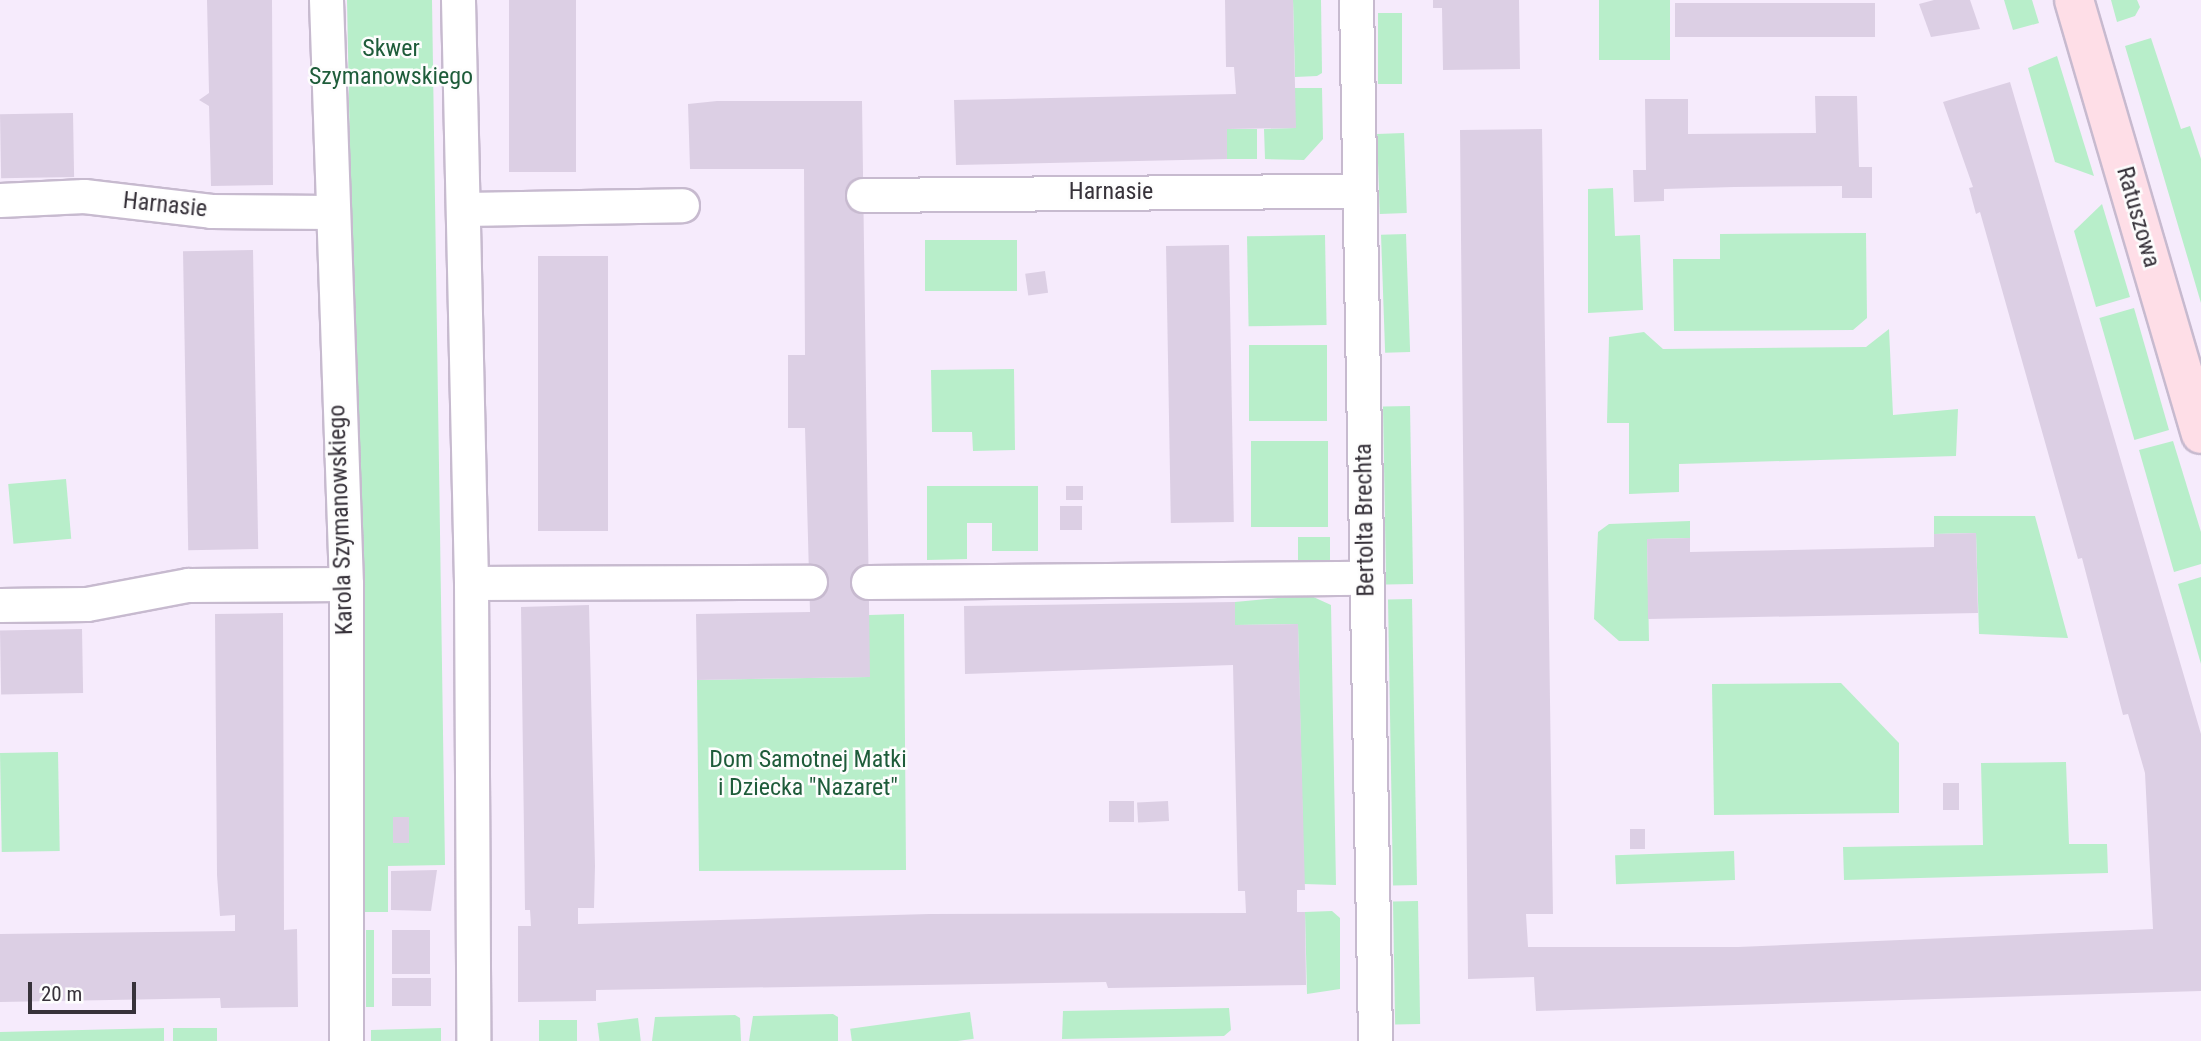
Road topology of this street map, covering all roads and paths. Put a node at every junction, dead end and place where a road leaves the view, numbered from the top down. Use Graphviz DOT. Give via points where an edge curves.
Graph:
graph roads {
  1 [pos="326,0"];
  2 [pos="458,0"];
  3 [pos="1356,0"];
  4 [pos="2074,0"];
  5 [pos="1359,191"];
  6 [pos="863,195"];
  7 [pos="0,200"];
  8 [pos="682,205"];
  9 [pos="463,209"];
  10 [pos="331,212"];
  11 [pos="2201,434"];
  12 [pos="1366,578"];
  13 [pos="810,582"];
  14 [pos="868,582"];
  15 [pos="471,583"];
  16 [pos="345,584"];
  17 [pos="0,606"];
  18 [pos="346,1041"];
  19 [pos="473,1041"];
  20 [pos="1375,1041"];
  1 -- 10 [label="street, Karola Szymanowskiego"];
  2 -- 9 [label="street"];
  3 -- 5 [label="street, Bertolta Brechta"];
  4 -- 11 [label="street, Ratuszowa"];
  5 -- 6 [label="street, Harnasie"];
  5 -- 12 [label="street, Bertolta Brechta"];
  7 -- 10 [label="street, Harnasie" via="84,196 211,211"];
  8 -- 9 [label="street"];
  9 -- 15 [label="street"];
  10 -- 16 [label="street, Karola Szymanowskiego"];
  12 -- 14 [label="street"];
  12 -- 20 [label="street, Bertolta Brechta"];
  13 -- 15 [label="street"];
  15 -- 19 [label="street"];
  16 -- 17 [label="street" via="188,585 87,604"];
  16 -- 18 [label="street, Karola Szymanowskiego"];
}
